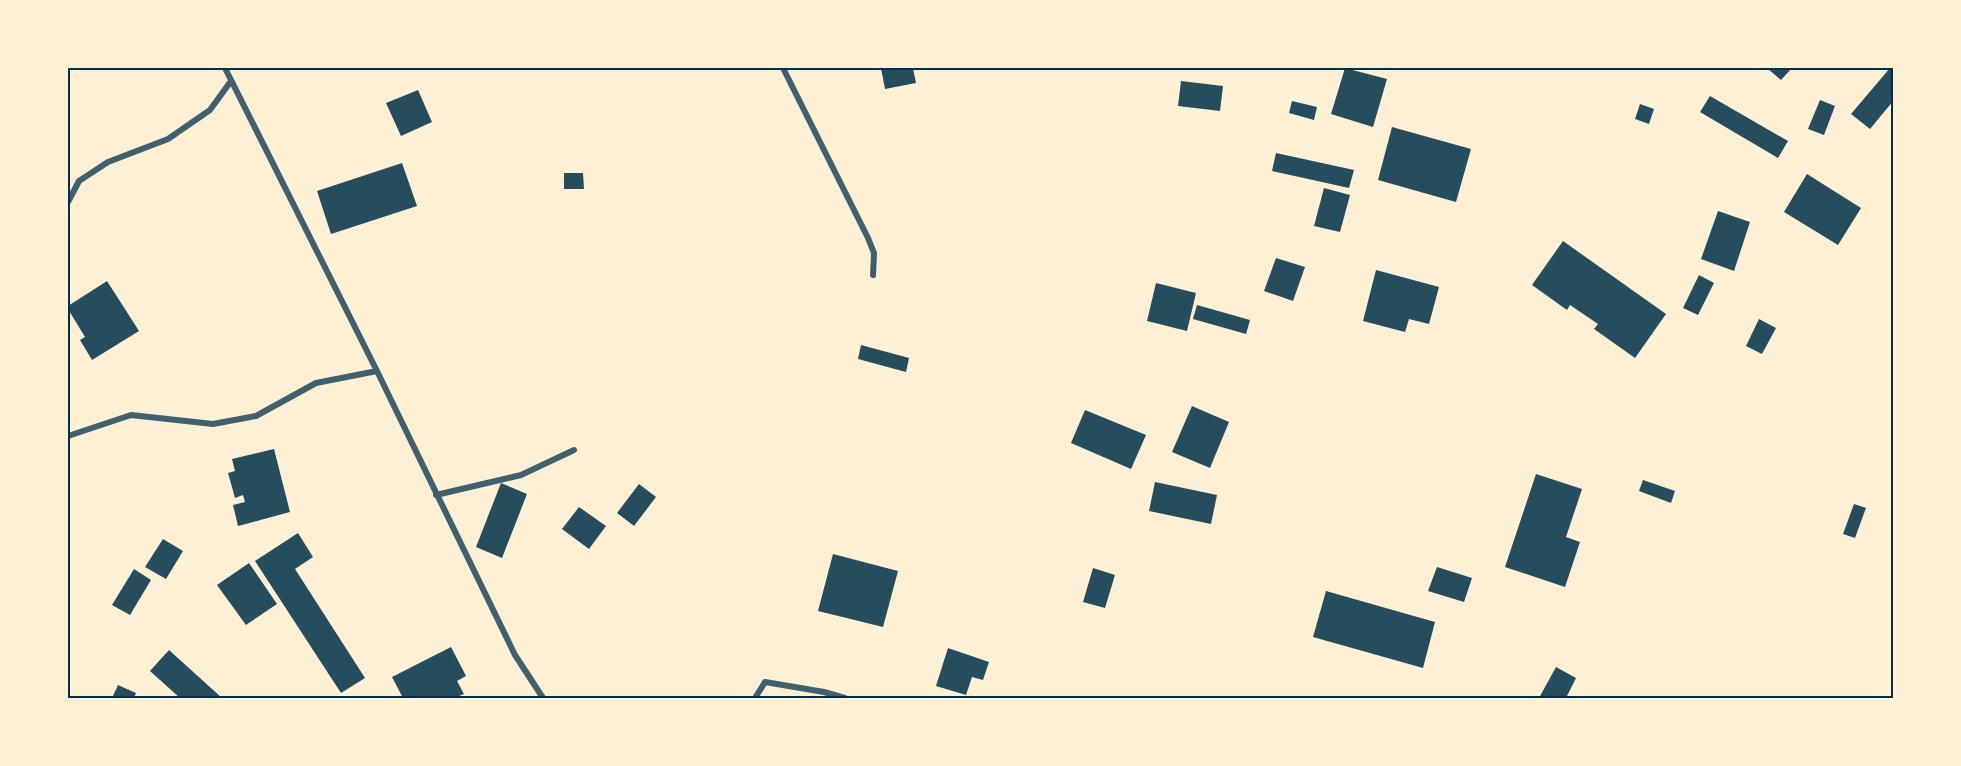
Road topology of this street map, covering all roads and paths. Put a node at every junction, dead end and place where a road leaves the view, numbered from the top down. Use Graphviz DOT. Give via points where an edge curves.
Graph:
graph roads {
  1 [pos="225,68"];
  2 [pos="783,68"];
  3 [pos="231,81"];
  4 [pos="68,202"];
  5 [pos="873,275"];
  6 [pos="377,371"];
  7 [pos="68,436"];
  8 [pos="574,450"];
  9 [pos="436,495"];
  10 [pos="543,699"];
  11 [pos="755,699"];
  12 [pos="844,699"];
  1 -- 3 [label="street"];
  2 -- 5 [label="street" via="868,238 874,252"];
  3 -- 4 [label="street" via="210,110 168,139 108,162 79,181"];
  3 -- 6 [label="street"];
  6 -- 7 [label="street" via="316,383 256,416 213,424 131,415"];
  6 -- 9 [label="street"];
  8 -- 9 [label="street" via="520,475"];
  9 -- 10 [label="street" via="514,655"];
  11 -- 12 [label="street" via="765,682"];
}
